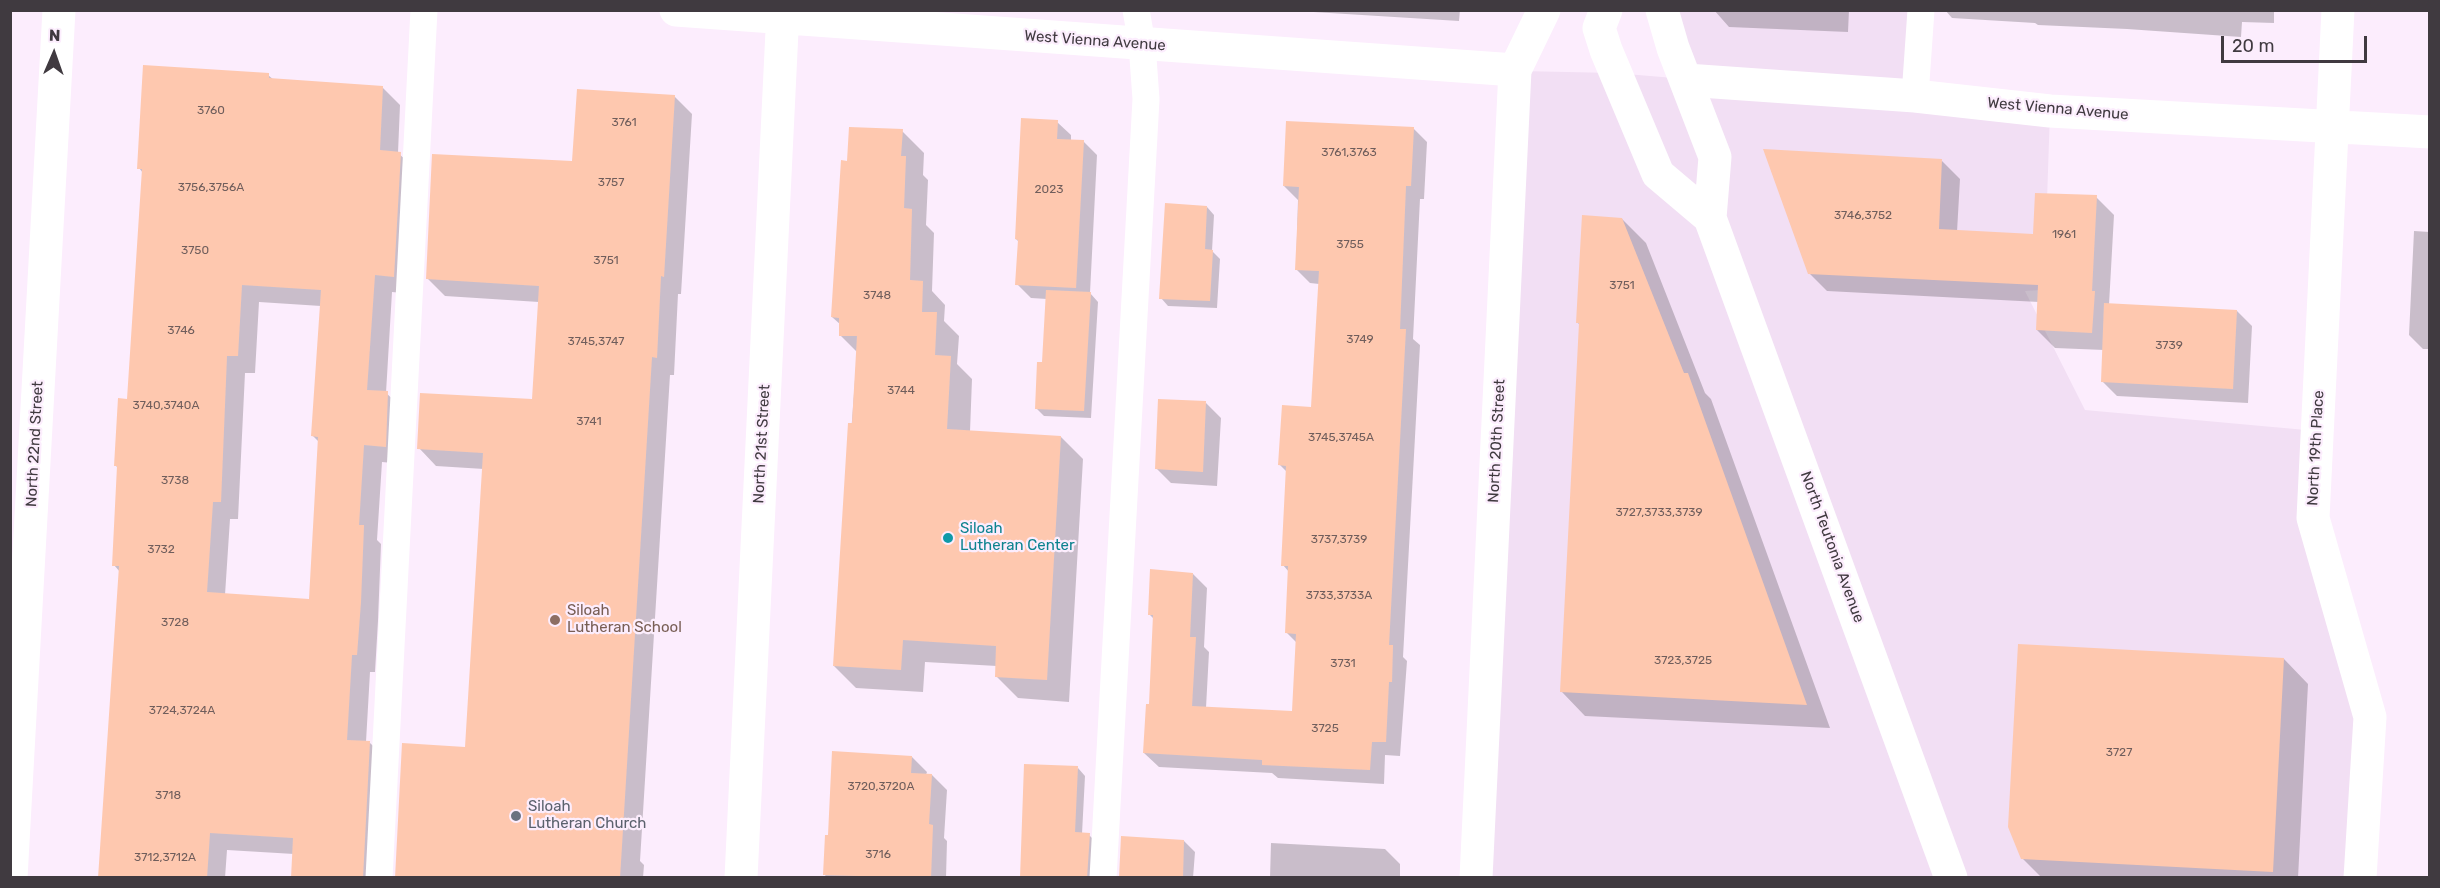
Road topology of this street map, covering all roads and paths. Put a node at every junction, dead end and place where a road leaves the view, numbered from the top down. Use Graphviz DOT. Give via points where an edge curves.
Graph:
graph roads {
  1 [pos="59,10"];
  2 [pos="424,10"];
  3 [pos="676,10"];
  4 [pos="1136,10"];
  5 [pos="1544,10"];
  6 [pos="1606,10"];
  7 [pos="1662,10"];
  8 [pos="1921,10"];
  9 [pos="2338,10"];
  10 [pos="783,14"];
  11 [pos="1142,44"];
  12 [pos="1515,70"];
  13 [pos="1686,80"];
  14 [pos="1915,96"];
  15 [pos="2333,126"];
  16 [pos="2430,132"];
  17 [pos="1710,218"];
  18 [pos="11,878"];
  19 [pos="379,878"];
  20 [pos="741,878"];
  21 [pos="1103,878"];
  22 [pos="1476,878"];
  23 [pos="1951,878"];
  24 [pos="2360,878"];
  1 -- 18 [label="street, North 22nd Street"];
  2 -- 19 [label="lane"];
  3 -- 10 [label="street, West Vienna Avenue"];
  4 -- 11 [label="lane"];
  5 -- 12 [label="street, North 20th Street"];
  6 -- 17 [label="street, North Teutonia Avenue" via="1599,28 1658,174"];
  7 -- 13 [label="street, North Teutonia Avenue"];
  8 -- 14 [label="lane"];
  9 -- 15 [label="street, North 19th Place"];
  10 -- 11 [label="street, West Vienna Avenue"];
  10 -- 20 [label="street, North 21st Street"];
  11 -- 12 [label="street, West Vienna Avenue"];
  11 -- 21 [label="lane" via="1146,99"];
  12 -- 22 [label="street, North 20th Street"];
  13 -- 14 [label="street, West Vienna Avenue"];
  13 -- 17 [label="street, North Teutonia Avenue" via="1715,157"];
  14 -- 15 [label="street, West Vienna Avenue" via="2050,111"];
  15 -- 16 [label="street, West Vienna Avenue"];
  15 -- 24 [label="street, North 19th Place" via="2313,518 2370,717"];
  17 -- 23 [label="street, North Teutonia Avenue"];
}
